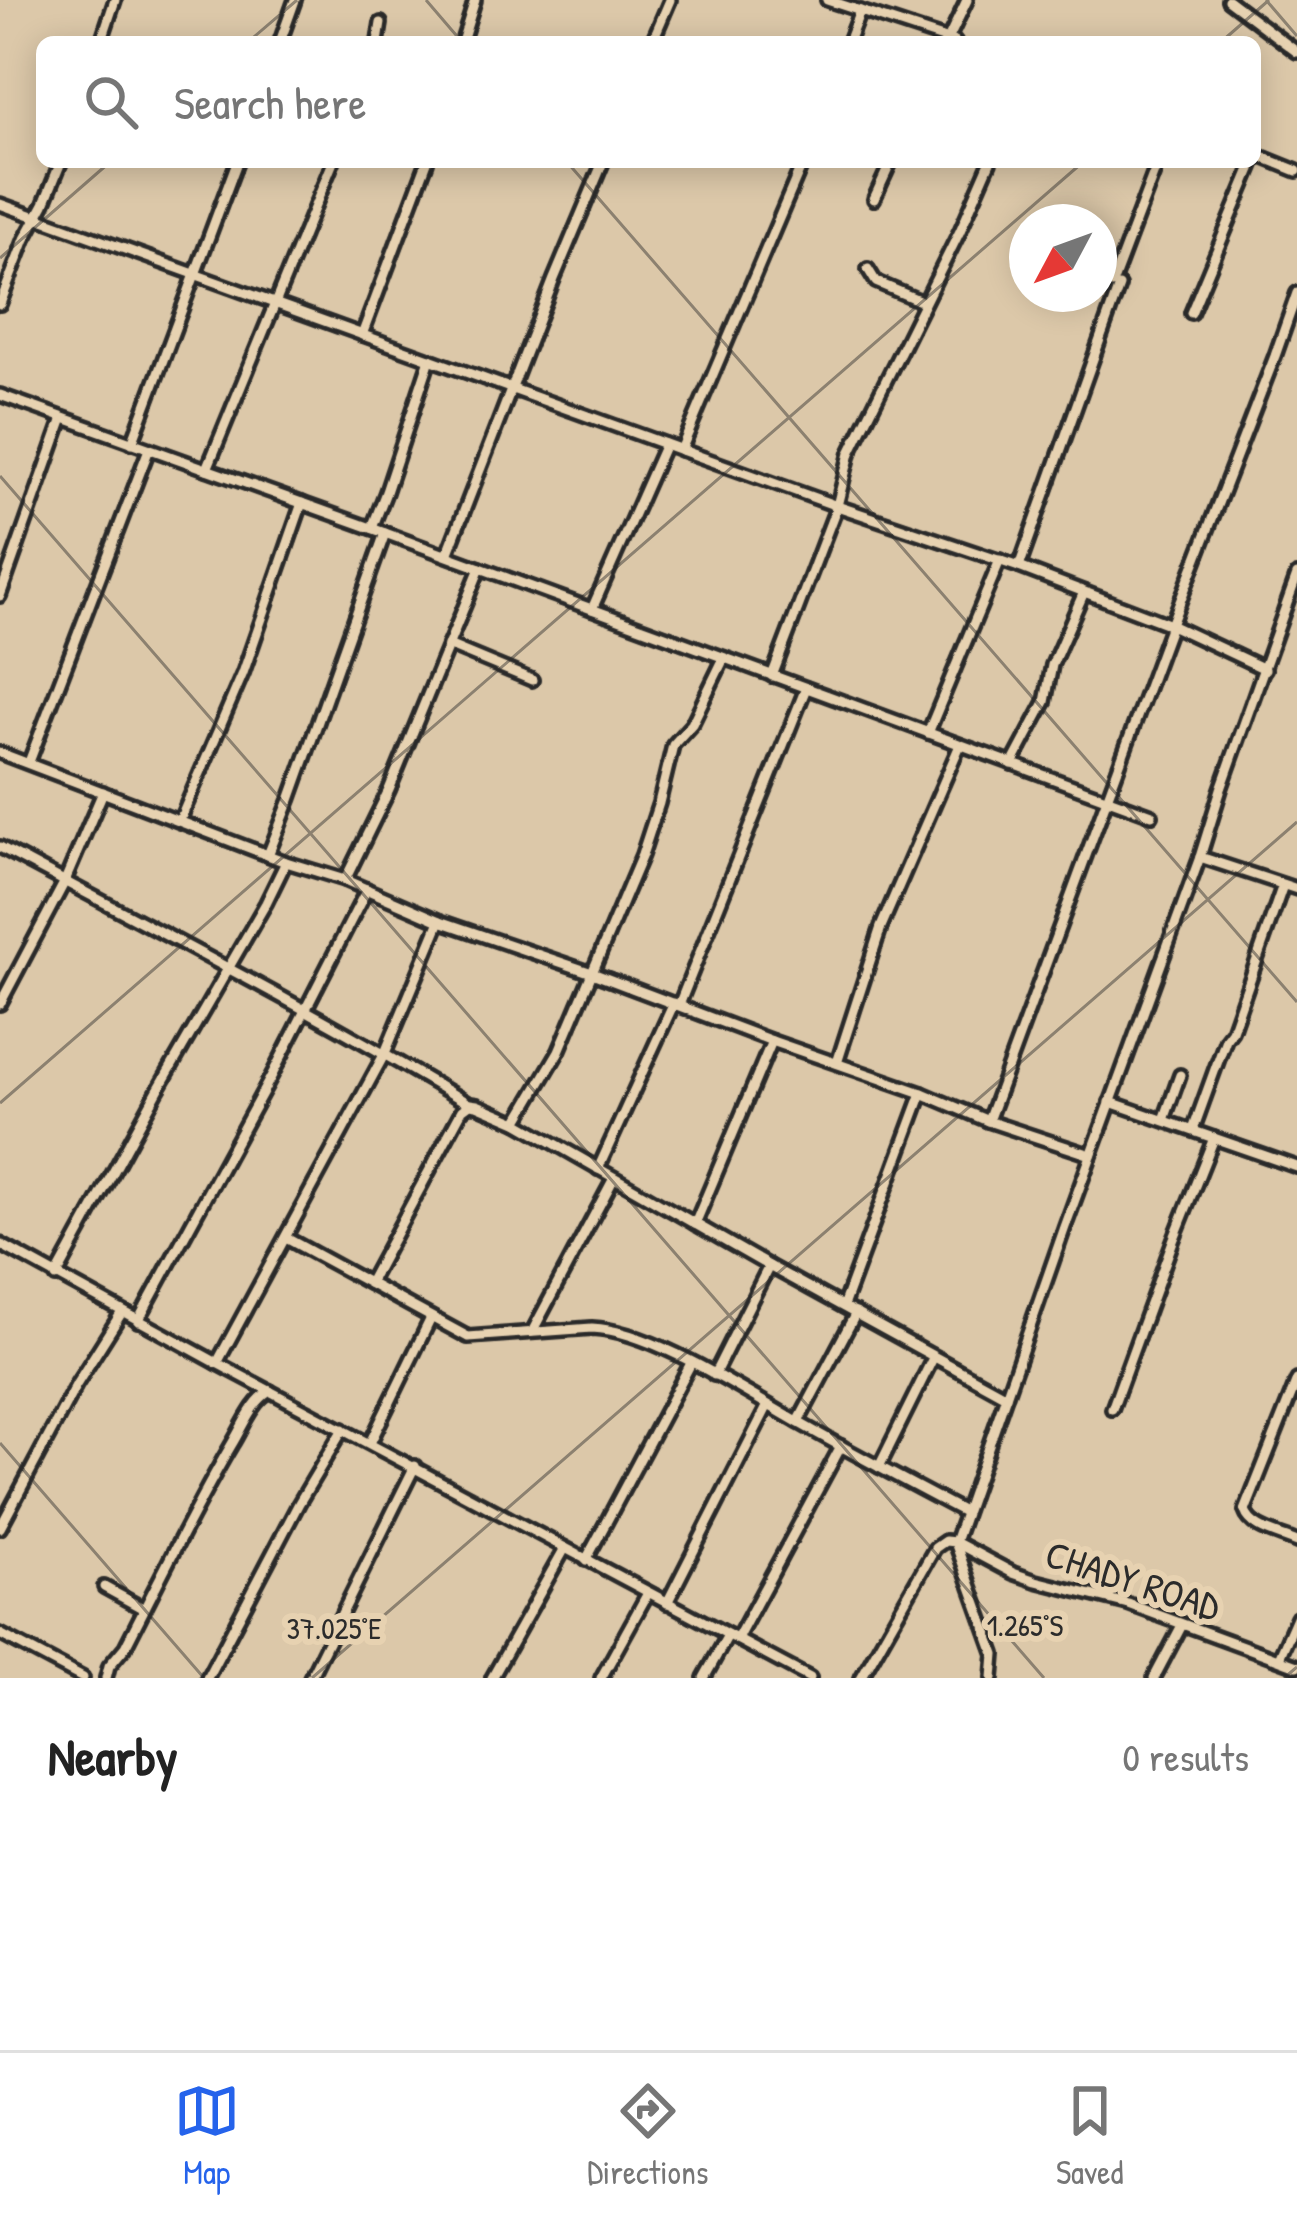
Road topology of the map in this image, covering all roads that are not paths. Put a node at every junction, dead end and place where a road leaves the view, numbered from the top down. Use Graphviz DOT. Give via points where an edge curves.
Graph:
graph roads {
  1 [pos="115,0"];
  2 [pos="295,0"];
  3 [pos="475,0"];
  4 [pos="670,0"];
  5 [pos="827,0"];
  6 [pos="967,0"];
  7 [pos="1228,0"];
  8 [pos="860,11"];
  9 [pos="381,23"];
  10 [pos="103,36"];
  11 [pos="282,36"];
  12 [pos="379,36"];
  13 [pos="464,36"];
  14 [pos="655,36"];
  15 [pos="850,36"];
  16 [pos="935,36"];
  17 [pos="952,36"];
  18 [pos="1297,52"];
  19 [pos="1261,160"];
  20 [pos="58,168"];
  21 [pos="235,168"];
  22 [pos="330,168"];
  23 [pos="425,168"];
  24 [pos="600,168"];
  25 [pos="799,168"];
  26 [pos="888,168"];
  27 [pos="987,168"];
  28 [pos="1156,168"];
  29 [pos="1251,168"];
  30 [pos="1297,171"];
  31 [pos="874,199"];
  32 [pos="0,203"];
  33 [pos="38,216"];
  34 [pos="868,268"];
  35 [pos="196,275"];
  36 [pos="1297,293"];
  37 [pos="923,302"];
  38 [pos="0,304"];
  39 [pos="275,304"];
  40 [pos="1191,313"];
  41 [pos="362,335"];
  42 [pos="1281,341"];
  43 [pos="1297,348"];
  44 [pos="430,359"];
  45 [pos="512,388"];
  46 [pos="0,395"];
  47 [pos="63,418"];
  48 [pos="132,443"];
  49 [pos="665,444"];
  50 [pos="149,449"];
  51 [pos="681,450"];
  52 [pos="207,470"];
  53 [pos="302,503"];
  54 [pos="837,506"];
  55 [pos="372,528"];
  56 [pos="385,532"];
  57 [pos="447,555"];
  58 [pos="1000,560"];
  59 [pos="1019,567"];
  60 [pos="480,568"];
  61 [pos="1297,575"];
  62 [pos="1084,592"];
  63 [pos="0,596"];
  64 [pos="592,609"];
  65 [pos="1172,625"];
  66 [pos="448,645"];
  67 [pos="724,658"];
  68 [pos="1265,669"];
  69 [pos="772,676"];
  70 [pos="532,680"];
  71 [pos="806,688"];
  72 [pos="928,733"];
  73 [pos="960,745"];
  74 [pos="0,753"];
  75 [pos="28,762"];
  76 [pos="1012,764"];
  77 [pos="103,793"];
  78 [pos="1108,797"];
  79 [pos="1152,814"];
  80 [pos="180,820"];
  81 [pos="0,847"];
  82 [pos="268,855"];
  83 [pos="1200,857"];
  84 [pos="286,862"];
  85 [pos="345,880"];
  86 [pos="64,883"];
  87 [pos="1283,884"];
  88 [pos="1297,889"];
  89 [pos="367,890"];
  90 [pos="440,921"];
  91 [pos="230,967"];
  92 [pos="592,973"];
  93 [pos="0,1004"];
  94 [pos="676,1004"];
  95 [pos="303,1010"];
  96 [pos="772,1041"];
  97 [pos="386,1053"];
  98 [pos="837,1063"];
  99 [pos="1180,1075"];
  100 [pos="922,1093"];
  101 [pos="1110,1102"];
  102 [pos="470,1104"];
  103 [pos="1164,1120"];
  104 [pos="988,1121"];
  105 [pos="517,1122"];
  106 [pos="1193,1130"];
  107 [pos="1214,1138"];
  108 [pos="1091,1155"];
  109 [pos="1297,1167"];
  110 [pos="598,1168"];
  111 [pos="614,1178"];
  112 [pos="695,1224"];
  113 [pos="286,1238"];
  114 [pos="0,1244"];
  115 [pos="769,1267"];
  116 [pos="56,1277"];
  117 [pos="368,1283"];
  118 [pos="843,1306"];
  119 [pos="122,1312"];
  120 [pos="856,1313"];
  121 [pos="431,1318"];
  122 [pos="138,1321"];
  123 [pos="532,1332"];
  124 [pos="933,1358"];
  125 [pos="217,1364"];
  126 [pos="691,1364"];
  127 [pos="714,1375"];
  128 [pos="1297,1380"];
  129 [pos="270,1391"];
  130 [pos="1006,1396"];
  131 [pos="768,1405"];
  132 [pos="1112,1409"];
  133 [pos="798,1422"];
  134 [pos="343,1429"];
  135 [pos="370,1442"];
  136 [pos="841,1446"];
  137 [pos="415,1466"];
  138 [pos="879,1467"];
  139 [pos="964,1512"];
  140 [pos="0,1528"];
  141 [pos="955,1542"];
  142 [pos="1297,1542"];
  143 [pos="565,1548"];
  144 [pos="586,1560"];
  145 [pos="104,1587"];
  146 [pos="648,1593"];
  147 [pos="667,1603"];
  148 [pos="144,1609"];
  149 [pos="1297,1617"];
  150 [pos="1182,1625"];
  151 [pos="0,1634"];
  152 [pos="732,1637"];
  153 [pos="1279,1658"];
  154 [pos="1297,1666"];
  155 [pos="83,1678"];
  156 [pos="106,1678"];
  157 [pos="206,1678"];
  158 [pos="310,1678"];
  159 [pos="493,1678"];
  160 [pos="601,1678"];
  161 [pos="704,1678"];
  162 [pos="810,1678"];
  163 [pos="862,1678"];
  164 [pos="993,1678"];
  165 [pos="1154,1678"];
  1 -- 10 [label="street"];
  2 -- 11 [label="street"];
  3 -- 13 [label="street"];
  4 -- 14 [label="street"];
  5 -- 8 [label="street"];
  6 -- 17 [label="street"];
  7 -- 18 [label="street"];
  8 -- 15 [label="street"];
  8 -- 16 [label="street"];
  9 -- 12 [label="street"];
  19 -- 30 [label="street"];
  20 -- 33 [label="street"];
  21 -- 35 [label="street"];
  22 -- 39 [label="street"];
  23 -- 41 [label="street"];
  24 -- 45 [label="street"];
  25 -- 51 [label="street"];
  26 -- 31 [label="street"];
  27 -- 37 [label="street"];
  28 -- 59 [label="street"];
  29 -- 40 [label="street"];
  32 -- 33 [label="street"];
  33 -- 35 [label="street"];
  33 -- 38 [label="street"];
  34 -- 37 [label="street" via="876,282"];
  35 -- 39 [label="street"];
  35 -- 48 [label="street"];
  36 -- 42 [label="street"];
  37 -- 54 [label="street" via="850,453"];
  39 -- 41 [label="street"];
  39 -- 52 [label="street"];
  41 -- 44 [label="street"];
  42 -- 43 [label="street"];
  42 -- 65 [label="street"];
  44 -- 45 [label="street"];
  44 -- 55 [label="street"];
  45 -- 49 [label="street"];
  45 -- 57 [label="street"];
  46 -- 47 [label="street"];
  47 -- 48 [label="street"];
  47 -- 63 [label="street"];
  48 -- 50 [label="street"];
  49 -- 51 [label="street"];
  49 -- 64 [label="street"];
  50 -- 52 [label="street"];
  50 -- 75 [label="street"];
  51 -- 54 [label="street"];
  52 -- 53 [label="street"];
  53 -- 55 [label="street"];
  53 -- 80 [label="street"];
  54 -- 58 [label="street"];
  54 -- 69 [label="street"];
  55 -- 56 [label="street"];
  56 -- 57 [label="street"];
  56 -- 82 [label="street"];
  57 -- 60 [label="street"];
  58 -- 59 [label="street"];
  58 -- 72 [label="street"];
  59 -- 62 [label="street"];
  60 -- 64 [label="street"];
  60 -- 66 [label="street"];
  61 -- 68 [label="street"];
  62 -- 65 [label="street"];
  62 -- 76 [label="street" via="1045,702"];
  64 -- 67 [label="street"];
  65 -- 68 [label="street"];
  65 -- 78 [label="street"];
  66 -- 70 [label="street"];
  66 -- 85 [label="street"];
  67 -- 69 [label="street"];
  67 -- 92 [label="street" via="673,745 642,855"];
  68 -- 83 [label="street"];
  69 -- 71 [label="street"];
  71 -- 72 [label="street"];
  71 -- 94 [label="street"];
  72 -- 73 [label="street"];
  73 -- 76 [label="street"];
  73 -- 98 [label="street" via="881,927"];
  74 -- 75 [label="street"];
  75 -- 77 [label="street"];
  76 -- 78 [label="street"];
  77 -- 80 [label="street"];
  77 -- 86 [label="street"];
  78 -- 79 [label="street"];
  78 -- 104 [label="street"];
  80 -- 82 [label="street"];
  81 -- 86 [label="street"];
  82 -- 84 [label="street"];
  83 -- 87 [label="street"];
  83 -- 101 [label="street"];
  84 -- 85 [label="street"];
  84 -- 91 [label="street"];
  85 -- 89 [label="street"];
  86 -- 91 [label="street"];
  86 -- 93 [label="street"];
  87 -- 88 [label="street"];
  87 -- 106 [label="street"];
  89 -- 90 [label="street"];
  89 -- 95 [label="street"];
  90 -- 92 [label="street"];
  90 -- 97 [label="street"];
  91 -- 95 [label="street"];
  91 -- 116 [label="street"];
  92 -- 94 [label="street"];
  92 -- 105 [label="street"];
  94 -- 96 [label="street"];
  94 -- 110 [label="street"];
  95 -- 97 [label="street"];
  95 -- 122 [label="street"];
  96 -- 98 [label="street"];
  96 -- 112 [label="street"];
  97 -- 102 [label="street"];
  97 -- 113 [label="street"];
  98 -- 100 [label="street"];
  99 -- 103 [label="street"];
  100 -- 104 [label="street"];
  100 -- 118 [label="street"];
  101 -- 103 [label="street"];
  101 -- 108 [label="street"];
  102 -- 105 [label="street"];
  102 -- 117 [label="street"];
  103 -- 106 [label="street"];
  104 -- 108 [label="street"];
  105 -- 110 [label="street"];
  106 -- 107 [label="street"];
  107 -- 109 [label="street"];
  107 -- 132 [label="street"];
  108 -- 130 [label="street"];
  110 -- 111 [label="street"];
  111 -- 112 [label="street"];
  111 -- 123 [label="street"];
  112 -- 115 [label="street"];
  113 -- 117 [label="street"];
  113 -- 125 [label="street"];
  114 -- 116 [label="street"];
  115 -- 118 [label="street"];
  115 -- 127 [label="street"];
  116 -- 119 [label="street"];
  117 -- 121 [label="street"];
  118 -- 120 [label="street"];
  119 -- 122 [label="street"];
  119 -- 140 [label="street"];
  120 -- 124 [label="street"];
  120 -- 133 [label="street"];
  121 -- 123 [label="street" via="476,1338"];
  121 -- 135 [label="street"];
  122 -- 125 [label="street"];
  123 -- 126 [label="street" via="612,1328"];
  124 -- 130 [label="street"];
  124 -- 138 [label="street"];
  125 -- 129 [label="street"];
  126 -- 127 [label="street"];
  126 -- 144 [label="street"];
  127 -- 131 [label="street"];
  128 -- 142 [label="street" via="1245,1511 1253,1524"];
  129 -- 134 [label="street"];
  129 -- 148 [label="street" via="256,1403"];
  130 -- 139 [label="street"];
  131 -- 133 [label="street"];
  131 -- 147 [label="street"];
  133 -- 136 [label="street"];
  134 -- 135 [label="street"];
  134 -- 157 [label="street"];
  135 -- 137 [label="street"];
  136 -- 138 [label="street"];
  136 -- 152 [label="street"];
  137 -- 143 [label="street"];
  137 -- 158 [label="street"];
  138 -- 139 [label="street"];
  139 -- 141 [label="street"];
  141 -- 150 [label="street, CHADY ROAD" via="1013,1573"];
  141 -- 163 [label="street" via="935,1548"];
  141 -- 164 [label="street" via="995,1654"];
  143 -- 144 [label="street"];
  143 -- 159 [label="street"];
  144 -- 146 [label="street"];
  145 -- 148 [label="street"];
  146 -- 147 [label="street"];
  146 -- 160 [label="street"];
  147 -- 152 [label="street"];
  148 -- 156 [label="street"];
  149 -- 153 [label="street"];
  150 -- 153 [label="street, CHADY ROAD"];
  150 -- 165 [label="street"];
  151 -- 155 [label="street"];
  152 -- 161 [label="street"];
  152 -- 162 [label="street"];
  153 -- 154 [label="street, CHADY ROAD"];
}
